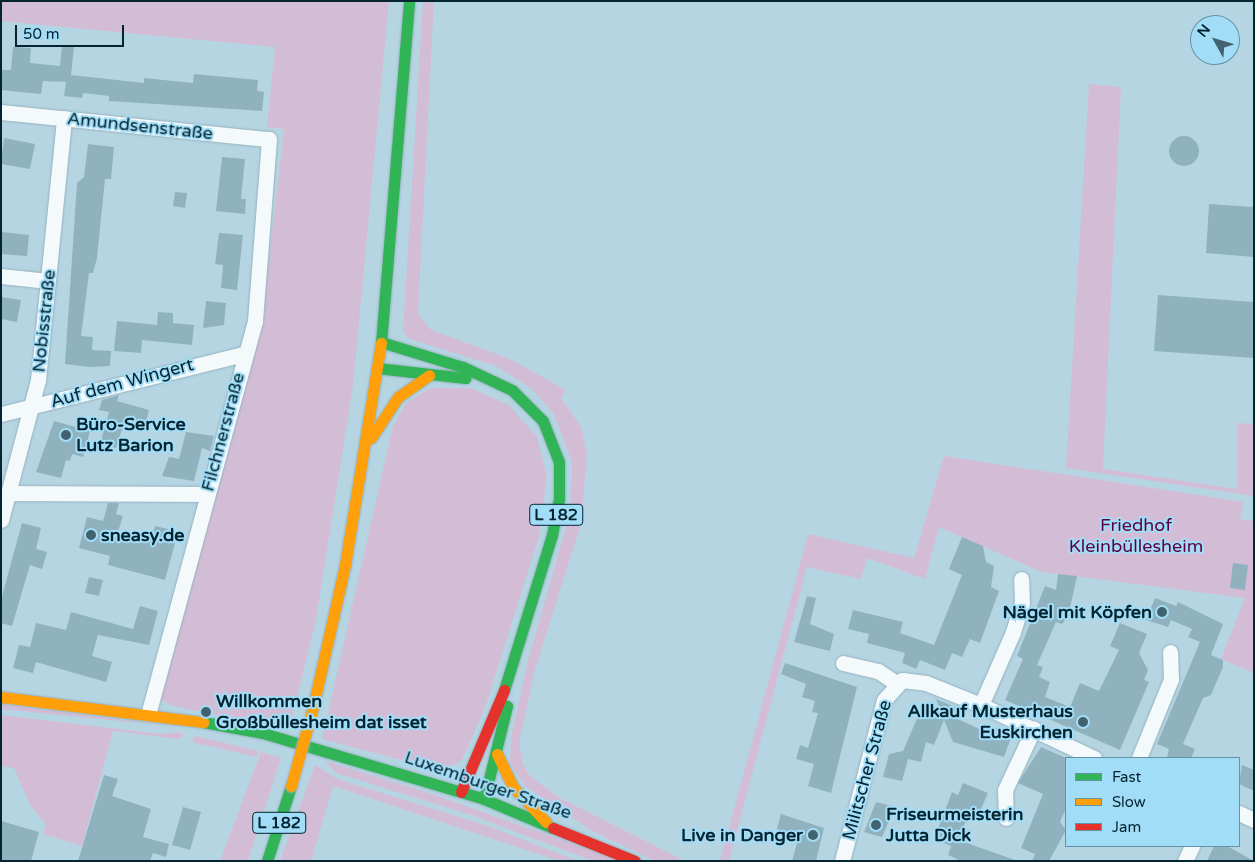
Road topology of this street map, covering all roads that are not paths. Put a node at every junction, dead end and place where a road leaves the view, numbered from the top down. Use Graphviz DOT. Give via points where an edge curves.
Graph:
graph roads {
  1 [pos="409,1"];
  2 [pos="1,112"];
  3 [pos="64,118"];
  4 [pos="270,149"];
  5 [pos="1,276"];
  6 [pos="48,281"];
  7 [pos="381,342"];
  8 [pos="244,354"];
  9 [pos="377,368"];
  10 [pos="429,375"];
  11 [pos="482,376"];
  12 [pos="31,406"];
  13 [pos="1,414"];
  14 [pos="366,446"];
  15 [pos="8,493"];
  16 [pos="206,494"];
  17 [pos="1,520"];
  18 [pos="1022,578"];
  19 [pos="1170,652"];
  20 [pos="843,663"];
  21 [pos="896,682"];
  22 [pos="507,683"];
  23 [pos="1,697"];
  24 [pos="981,705"];
  25 [pos="149,712"];
  26 [pos="1034,728"];
  27 [pos="498,754"];
  28 [pos="1092,757"];
  29 [pos="1139,757"];
  30 [pos="461,792"];
  31 [pos="484,799"];
  32 [pos="1240,813"];
  33 [pos="1006,818"];
  34 [pos="1254,820"];
  35 [pos="546,822"];
  36 [pos="1192,847"];
  37 [pos="267,861"];
  38 [pos="635,861"];
  39 [pos="842,861"];
  40 [pos="1185,861"];
  1 -- 7 [label="main road, L 182"];
  2 -- 3 [label="street, Amundsenstraße"];
  3 -- 4 [label="street, Amundsenstraße" via="269,139"];
  3 -- 6 [label="street, Nobisstraße"];
  4 -- 8 [label="street, Filchnerstraße" via="255,321"];
  5 -- 6 [label="street"];
  6 -- 12 [label="street, Nobisstraße" via="38,380"];
  7 -- 9 [label="main road, L 182"];
  7 -- 11 [label="main road, L 182"];
  8 -- 12 [label="street, Auf dem Wingert"];
  8 -- 16 [label="street, Filchnerstraße"];
  9 -- 10 [label="main road, L 182"];
  9 -- 14 [label="main road, L 182"];
  10 -- 11 [label="main road, L 182"];
  10 -- 14 [label="main road, L 182" via="398,397"];
  11 -- 22 [label="main road, L 182" via="512,390 535,412 553,441 560,475 552,535"];
  12 -- 13 [label="street, Auf dem Wingert"];
  12 -- 15 [label="street, Nobisstraße"];
  14 -- 37 [label="main road, L 182, bridge" via="344,574 313,708"];
  15 -- 16 [label="street"];
  15 -- 17 [label="street, Nobisstraße"];
  16 -- 25 [label="street, Filchnerstraße"];
  18 -- 24 [label="street" via="1022,603 1013,632"];
  19 -- 29 [label="street" via="1171,678"];
  20 -- 21 [label="street, Militscher Straße" via="878,672"];
  21 -- 24 [label="street, Militscher Straße" via="914,680"];
  21 -- 39 [label="street, Militscher Straße" via="884,700"];
  22 -- 27 [label="main road, L 182"];
  22 -- 30 [label="main road, L 182"];
  23 -- 25 [label="main road, Luxemburger Straße"];
  24 -- 26 [label="street, Militscher Straße" via="1010,722"];
  25 -- 30 [label="main road, Luxemburger Straße" via="236,727 326,750"];
  26 -- 28 [label="street, Militscher Straße"];
  26 -- 33 [label="street" via="1005,790"];
  27 -- 31 [label="main road, L 182"];
  27 -- 35 [label="main road" via="517,792"];
  30 -- 31 [label="main road, Luxemburger Straße"];
  31 -- 35 [label="main road, Luxemburger Straße"];
  32 -- 34 [label="street"];
  35 -- 38 [label="main road, Luxemburger Straße"];
  36 -- 40 [label="street"];
}
